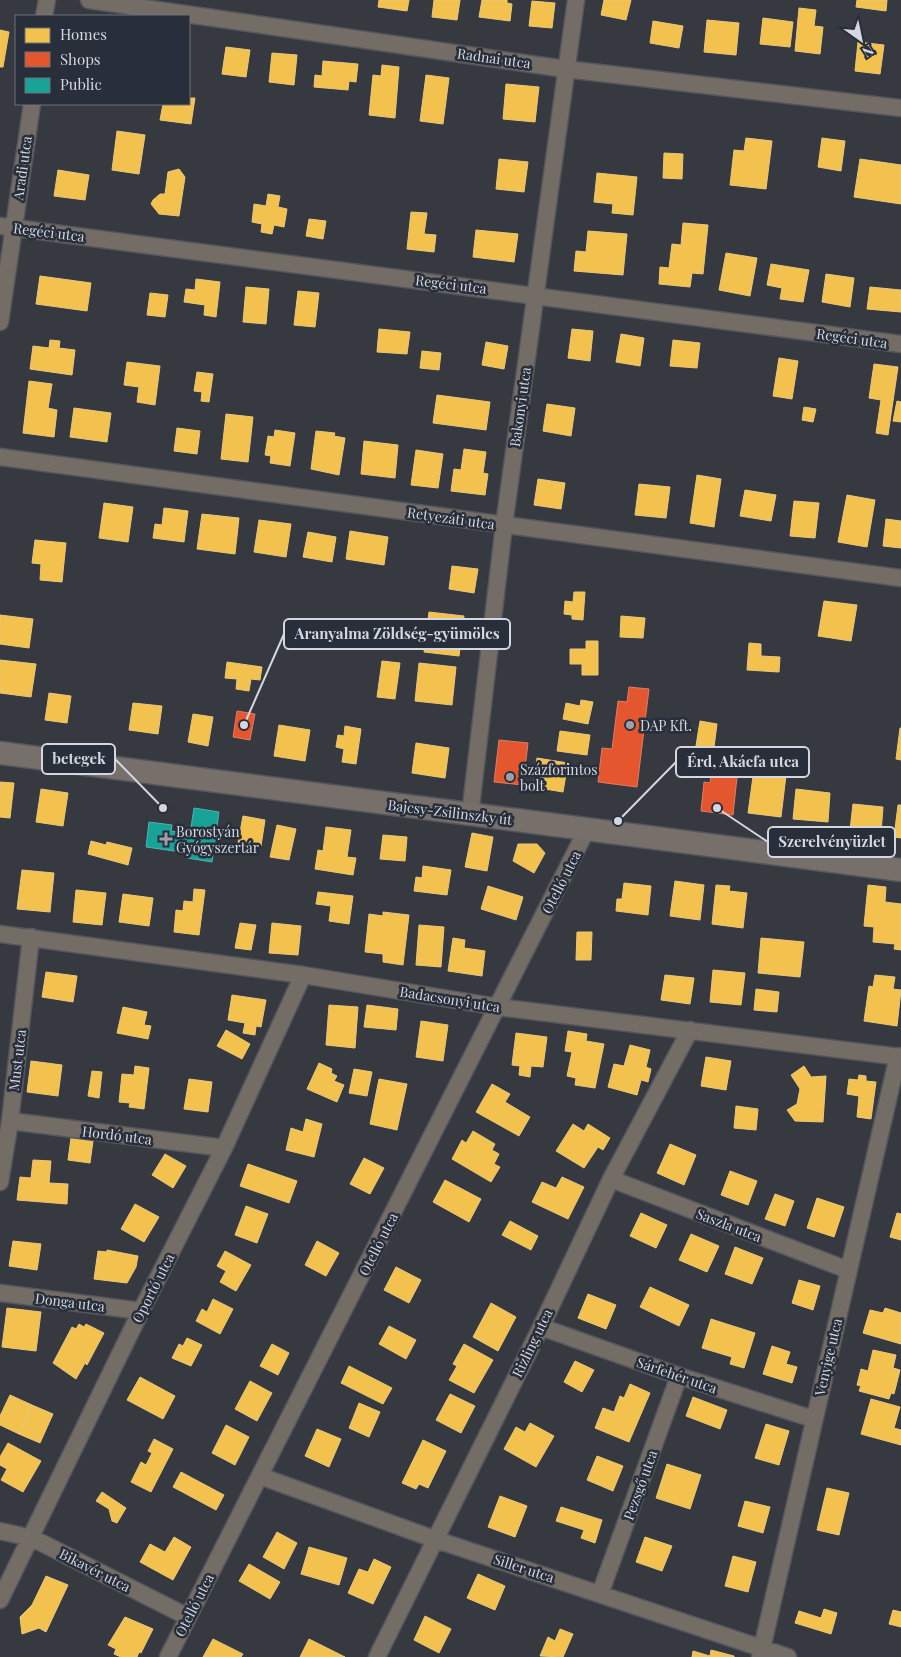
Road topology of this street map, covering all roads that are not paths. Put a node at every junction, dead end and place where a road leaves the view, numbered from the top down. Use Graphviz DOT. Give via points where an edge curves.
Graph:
graph roads {
  1 [pos="47,0"];
  2 [pos="89,0"];
  3 [pos="576,0"];
  4 [pos="44,15"];
  5 [pos="565,68"];
  6 [pos="32,105"];
  7 [pos="901,108"];
  8 [pos="7,227"];
  9 [pos="536,296"];
  10 [pos="0,322"];
  11 [pos="901,344"];
  12 [pos="0,457"];
  13 [pos="504,525"];
  14 [pos="901,578"];
  15 [pos="0,752"];
  16 [pos="470,815"];
  17 [pos="587,830"];
  18 [pos="901,870"];
  19 [pos="0,934"];
  20 [pos="31,937"];
  21 [pos="303,975"];
  22 [pos="498,1007"];
  23 [pos="690,1030"];
  24 [pos="899,1056"];
  25 [pos="10,1121"];
  26 [pos="224,1148"];
  27 [pos="611,1179"];
  28 [pos="0,1182"];
  29 [pos="848,1270"];
  30 [pos="0,1293"];
  31 [pos="141,1311"];
  32 [pos="541,1327"];
  33 [pos="679,1376"];
  34 [pos="813,1419"];
  35 [pos="260,1476"];
  36 [pos="0,1531"];
  37 [pos="32,1538"];
  38 [pos="434,1539"];
  39 [pos="600,1594"];
  40 [pos="0,1600"];
  41 [pos="188,1616"];
  42 [pos="761,1652"];
  43 [pos="168,1657"];
  44 [pos="377,1657"];
  45 [pos="788,1657"];
  1 -- 4 [label="street"];
  2 -- 5 [label="street, Radnai utca"];
  3 -- 5 [label="street, Bakonyi utca"];
  5 -- 7 [label="street, Radnai utca"];
  5 -- 9 [label="street, Bakonyi utca"];
  6 -- 8 [label="street, Aradi utca"];
  8 -- 9 [label="street, Regéci utca"];
  8 -- 10 [label="street, Aradi utca"];
  9 -- 11 [label="street, Regéci utca"];
  9 -- 13 [label="street, Bakonyi utca"];
  12 -- 13 [label="street, Retyezáti utca"];
  13 -- 14 [label="street, Retyezáti utca"];
  13 -- 16 [label="street, Bakonyi utca"];
  15 -- 16 [label="main road, Bajcsy-Zsilinszky út"];
  16 -- 17 [label="main road, Bajcsy-Zsilinszky út"];
  17 -- 18 [label="main road, Bajcsy-Zsilinszky út"];
  17 -- 22 [label="street, Otelló utca"];
  19 -- 20 [label="street, Badacsonyi utca"];
  20 -- 21 [label="street, Badacsonyi utca"];
  20 -- 25 [label="street, Must utca"];
  21 -- 22 [label="street, Badacsonyi utca"];
  21 -- 26 [label="street, Oportó utca"];
  22 -- 23 [label="street, Badacsonyi utca"];
  22 -- 35 [label="street, Otelló utca"];
  23 -- 24 [label="street, Badacsonyi utca"];
  23 -- 27 [label="street, Rizling utca"];
  24 -- 29 [label="street, Venyige utca"];
  25 -- 26 [label="street, Hordó utca"];
  25 -- 28 [label="street, Must utca"];
  26 -- 31 [label="street, Oportó utca"];
  27 -- 29 [label="street, Saszla utca"];
  27 -- 32 [label="street, Rizling utca"];
  29 -- 34 [label="street, Venyige utca"];
  30 -- 31 [label="street, Donga utca"];
  31 -- 37 [label="street, Oportó utca"];
  32 -- 33 [label="street, Sárfehér utca"];
  32 -- 38 [label="street, Rizling utca"];
  33 -- 34 [label="street, Sárfehér utca"];
  33 -- 39 [label="street, Pezsgő utca"];
  34 -- 42 [label="street, Venyige utca"];
  35 -- 38 [label="street, Siller utca"];
  35 -- 41 [label="street, Otelló utca"];
  36 -- 37 [label="street, Bikavér utca"];
  37 -- 40 [label="street, Oportó utca"];
  37 -- 41 [label="street, Bikavér utca"];
  38 -- 39 [label="street, Siller utca"];
  38 -- 44 [label="street, Rizling utca"];
  39 -- 42 [label="street, Siller utca"];
  41 -- 43 [label="street, Otelló utca"];
  42 -- 45 [label="street, Siller utca"];
}
